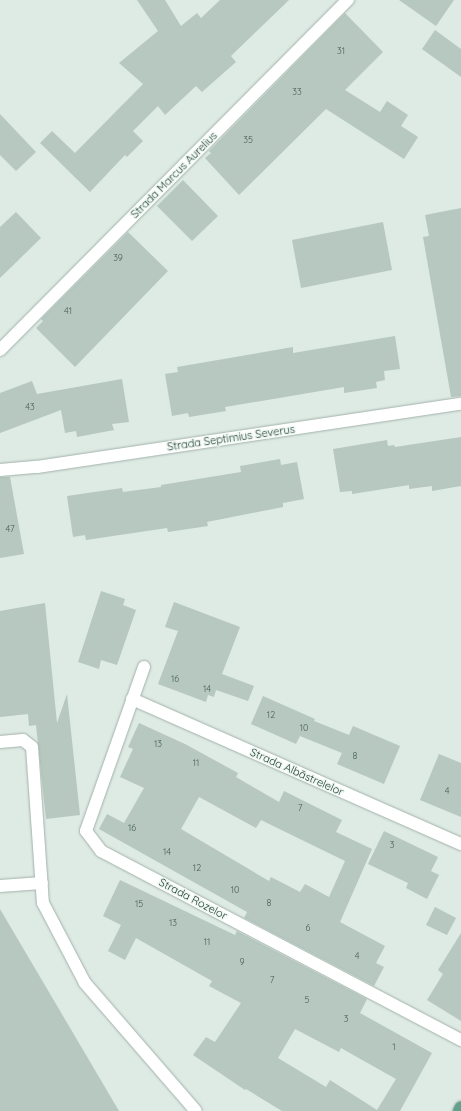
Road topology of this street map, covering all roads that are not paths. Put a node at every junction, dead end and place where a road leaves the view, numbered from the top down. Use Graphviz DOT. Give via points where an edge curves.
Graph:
graph roads {
  1 [pos="348,0"];
  2 [pos="0,350"];
  3 [pos="461,404"];
  4 [pos="0,470"];
  5 [pos="144,667"];
  6 [pos="132,699"];
  7 [pos="0,742"];
  8 [pos="461,844"];
  9 [pos="42,883"];
  10 [pos="0,886"];
  11 [pos="461,1040"];
  12 [pos="461,1107"];
  13 [pos="196,1111"];
  14 [pos="459,1111"];
  1 -- 2 [label="street, Strada Marcus Aurelius"];
  3 -- 4 [label="street, Strada Septimius Severus" via="37,467"];
  5 -- 6 [label="street, Strada Rozelor"];
  6 -- 8 [label="street, Strada Albăstrelelor"];
  6 -- 11 [label="street, Strada Rozelor" via="86,831 101,850"];
  7 -- 9 [label="street" via="23,740 32,747"];
  9 -- 10 [label="street"];
  9 -- 13 [label="street" via="43,903 85,983"];
  12 -- 14 [label="main road"];
}
